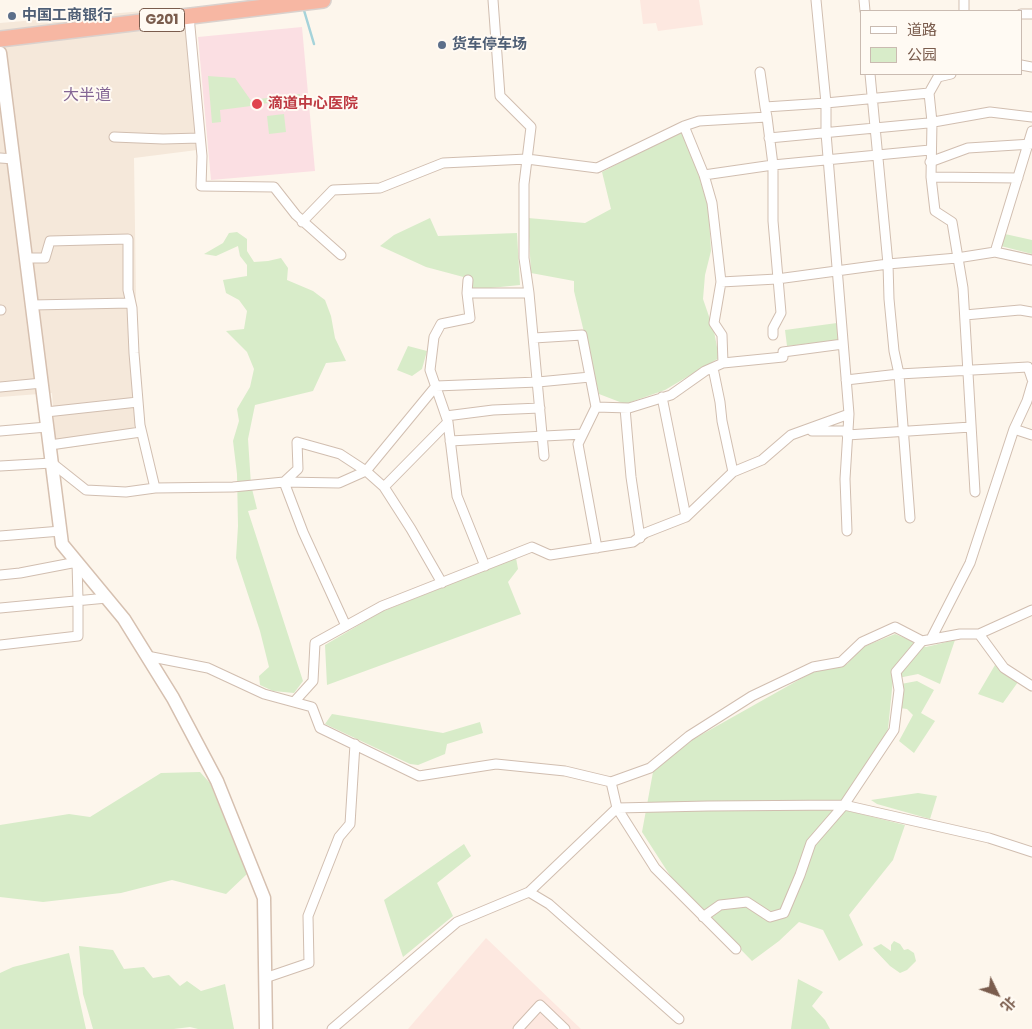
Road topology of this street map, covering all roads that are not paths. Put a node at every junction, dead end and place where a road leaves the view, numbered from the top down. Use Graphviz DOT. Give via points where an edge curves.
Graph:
graph roads {
  1 [pos="323,0"];
  2 [pos="493,0"];
  3 [pos="816,0"];
  4 [pos="189,16"];
  5 [pos="0,39"];
  6 [pos="0,53"];
  7 [pos="760,72"];
  8 [pos="870,75"];
  9 [pos="947,75"];
  10 [pos="929,92"];
  11 [pos="872,98"];
  12 [pos="826,104"];
  13 [pos="765,107"];
  14 [pos="767,117"];
  15 [pos="1032,117"];
  16 [pos="932,122"];
  17 [pos="684,126"];
  18 [pos="876,128"];
  19 [pos="1032,131"];
  20 [pos="826,133"];
  21 [pos="114,138"];
  22 [pos="200,138"];
  23 [pos="769,138"];
  24 [pos="1030,144"];
  25 [pos="930,150"];
  26 [pos="879,154"];
  27 [pos="0,158"];
  28 [pos="14,159"];
  29 [pos="526,159"];
  30 [pos="828,159"];
  31 [pos="930,162"];
  32 [pos="773,165"];
  33 [pos="704,175"];
  34 [pos="931,177"];
  35 [pos="1018,178"];
  36 [pos="302,222"];
  37 [pos="994,252"];
  38 [pos="341,255"];
  39 [pos="26,258"];
  40 [pos="957,258"];
  41 [pos="1032,260"];
  42 [pos="888,264"];
  43 [pos="838,271"];
  44 [pos="777,279"];
  45 [pos="468,280"];
  46 [pos="721,282"];
  47 [pos="529,292"];
  48 [pos="467,293"];
  49 [pos="131,303"];
  50 [pos="32,305"];
  51 [pos="1032,312"];
  52 [pos="965,315"];
  53 [pos="773,335"];
  54 [pos="534,338"];
  55 [pos="843,344"];
  56 [pos="723,363"];
  57 [pos="713,368"];
  58 [pos="968,370"];
  59 [pos="899,374"];
  60 [pos="590,378"];
  61 [pos="1032,379"];
  62 [pos="846,380"];
  63 [pos="538,382"];
  64 [pos="42,383"];
  65 [pos="1032,384"];
  66 [pos="0,386"];
  67 [pos="436,386"];
  68 [pos="662,398"];
  69 [pos="138,402"];
  70 [pos="540,408"];
  71 [pos="596,408"];
  72 [pos="625,408"];
  73 [pos="46,412"];
  74 [pos="849,414"];
  75 [pos="447,419"];
  76 [pos="971,426"];
  77 [pos="48,427"];
  78 [pos="1014,429"];
  79 [pos="806,430"];
  80 [pos="0,431"];
  81 [pos="141,432"];
  82 [pos="903,432"];
  83 [pos="847,433"];
  84 [pos="583,434"];
  85 [pos="1032,435"];
  86 [pos="543,436"];
  87 [pos="450,441"];
  88 [pos="50,445"];
  89 [pos="544,456"];
  90 [pos="52,463"];
  91 [pos="0,466"];
  92 [pos="366,471"];
  93 [pos="733,472"];
  94 [pos="284,482"];
  95 [pos="384,487"];
  96 [pos="155,488"];
  97 [pos="975,492"];
  98 [pos="686,518"];
  99 [pos="910,518"];
  100 [pos="60,530"];
  101 [pos="847,530"];
  102 [pos="0,536"];
  103 [pos="640,538"];
  104 [pos="597,548"];
  105 [pos="76,562"];
  106 [pos="485,566"];
  107 [pos="0,575"];
  108 [pos="442,583"];
  109 [pos="107,598"];
  110 [pos="78,600"];
  111 [pos="0,608"];
  112 [pos="1032,610"];
  113 [pos="346,626"];
  114 [pos="979,634"];
  115 [pos="927,640"];
  116 [pos="0,645"];
  117 [pos="147,656"];
  118 [pos="1032,686"];
  119 [pos="294,702"];
  120 [pos="355,744"];
  121 [pos="611,782"];
  122 [pos="844,805"];
  123 [pos="617,808"];
  124 [pos="1032,852"];
  125 [pos="529,892"];
  126 [pos="703,917"];
  127 [pos="736,949"];
  128 [pos="265,978"];
  129 [pos="679,1019"];
  130 [pos="268,1026"];
  131 [pos="332,1029"];
  132 [pos="518,1029"];
  133 [pos="565,1029"];
  1 -- 4 [label="highway, G201"];
  2 -- 29 [label="street" via="500,96 531,127"];
  3 -- 12 [label="street"];
  4 -- 5 [label="highway, G201"];
  4 -- 22 [label="street"];
  6 -- 28 [label="street"];
  7 -- 13 [label="street"];
  8 -- 11 [label="street"];
  9 -- 10 [label="street" via="938,77"];
  10 -- 11 [label="street"];
  10 -- 16 [label="street"];
  11 -- 12 [label="street"];
  11 -- 18 [label="street"];
  12 -- 13 [label="street"];
  12 -- 20 [label="street"];
  13 -- 14 [label="street"];
  14 -- 17 [label="street" via="699,121"];
  14 -- 23 [label="street"];
  15 -- 16 [label="street" via="990,112"];
  16 -- 18 [label="street"];
  16 -- 25 [label="street"];
  17 -- 29 [label="street" via="597,168"];
  17 -- 33 [label="street"];
  18 -- 20 [label="street"];
  18 -- 26 [label="street"];
  19 -- 24 [label="street"];
  20 -- 23 [label="street"];
  20 -- 30 [label="street"];
  21 -- 22 [label="street"];
  22 -- 36 [label="street" via="201,186 274,187"];
  23 -- 32 [label="street"];
  24 -- 31 [label="street" via="968,148"];
  24 -- 35 [label="street"];
  25 -- 26 [label="street"];
  25 -- 31 [label="street"];
  26 -- 30 [label="street"];
  26 -- 42 [label="street"];
  27 -- 28 [label="street"];
  28 -- 39 [label="street"];
  29 -- 36 [label="street" via="443,163 380,188 333,190"];
  29 -- 47 [label="street" via="524,258"];
  30 -- 32 [label="street"];
  30 -- 43 [label="street"];
  31 -- 34 [label="street"];
  32 -- 33 [label="street"];
  32 -- 44 [label="street"];
  33 -- 46 [label="street" via="712,203"];
  34 -- 35 [label="street"];
  34 -- 40 [label="street" via="935,211 952,222"];
  35 -- 37 [label="street"];
  36 -- 38 [label="street"];
  37 -- 40 [label="street"];
  37 -- 41 [label="street"];
  39 -- 49 [label="street" via="45,258 50,241 128,239"];
  39 -- 50 [label="street"];
  40 -- 42 [label="street"];
  40 -- 52 [label="street"];
  42 -- 43 [label="street"];
  42 -- 59 [label="street" via="894,351"];
  43 -- 44 [label="street"];
  43 -- 55 [label="street"];
  44 -- 46 [label="street"];
  44 -- 53 [label="street" via="781,313"];
  45 -- 48 [label="street"];
  46 -- 56 [label="street" via="714,324 722,335"];
  47 -- 48 [label="street"];
  47 -- 54 [label="street"];
  48 -- 67 [label="street" via="470,318 441,324 434,337 430,370"];
  49 -- 50 [label="street"];
  49 -- 69 [label="street"];
  50 -- 64 [label="street"];
  51 -- 52 [label="street" via="1020,310"];
  52 -- 58 [label="street"];
  54 -- 60 [label="street" via="582,335"];
  54 -- 63 [label="street"];
  55 -- 56 [label="street" via="783,352 783,357"];
  55 -- 62 [label="street"];
  56 -- 57 [label="street"];
  57 -- 68 [label="street"];
  57 -- 93 [label="street"];
  58 -- 59 [label="street"];
  58 -- 61 [label="street" via="1028,366"];
  58 -- 76 [label="street"];
  59 -- 62 [label="street"];
  59 -- 82 [label="street"];
  60 -- 63 [label="street"];
  60 -- 71 [label="street"];
  62 -- 74 [label="street"];
  63 -- 67 [label="street"];
  63 -- 70 [label="street"];
  64 -- 66 [label="street"];
  64 -- 73 [label="street"];
  65 -- 78 [label="street"];
  67 -- 75 [label="street"];
  67 -- 92 [label="street"];
  68 -- 72 [label="street"];
  68 -- 98 [label="street"];
  69 -- 73 [label="street"];
  69 -- 81 [label="street"];
  70 -- 75 [label="street" via="493,410"];
  70 -- 86 [label="street"];
  71 -- 72 [label="street"];
  71 -- 84 [label="street"];
  72 -- 103 [label="street"];
  73 -- 77 [label="street"];
  74 -- 79 [label="street"];
  74 -- 83 [label="street"];
  75 -- 87 [label="street"];
  75 -- 95 [label="street"];
  76 -- 82 [label="street"];
  76 -- 97 [label="street"];
  77 -- 80 [label="street"];
  77 -- 88 [label="street"];
  78 -- 85 [label="street"];
  78 -- 115 [label="street" via="970,563"];
  79 -- 83 [label="street"];
  79 -- 93 [label="street" via="792,435 762,460"];
  81 -- 88 [label="street"];
  81 -- 96 [label="street"];
  82 -- 83 [label="street"];
  82 -- 99 [label="street"];
  83 -- 101 [label="street" via="844,479"];
  84 -- 86 [label="street"];
  84 -- 104 [label="street" via="578,444"];
  86 -- 87 [label="street"];
  86 -- 89 [label="street"];
  87 -- 106 [label="street" via="457,496"];
  88 -- 90 [label="street"];
  90 -- 91 [label="street"];
  90 -- 96 [label="street" via="86,490 126,492"];
  90 -- 100 [label="street"];
  92 -- 94 [label="street" via="340,483"];
  92 -- 94 [label="street" via="340,454 297,442 298,469"];
  92 -- 95 [label="street"];
  93 -- 98 [label="street"];
  94 -- 96 [label="street" via="233,487"];
  94 -- 113 [label="street"];
  95 -- 108 [label="street"];
  98 -- 103 [label="street"];
  100 -- 102 [label="street"];
  100 -- 105 [label="street" via="62,544"];
  103 -- 104 [label="street"];
  104 -- 106 [label="street" via="550,555 532,547"];
  105 -- 107 [label="street"];
  105 -- 109 [label="street"];
  105 -- 110 [label="street"];
  106 -- 108 [label="street"];
  108 -- 113 [label="street" via="382,606"];
  109 -- 110 [label="street"];
  109 -- 117 [label="street"];
  110 -- 111 [label="street"];
  110 -- 116 [label="street" via="78,636"];
  112 -- 114 [label="street"];
  113 -- 119 [label="street" via="315,642 313,682"];
  114 -- 115 [label="street"];
  114 -- 118 [label="street" via="1004,668"];
  115 -- 121 [label="street" via="895,628 862,642 841,662 812,667 752,696 689,736 650,768"];
  115 -- 122 [label="street" via="896,672 899,690 894,730"];
  117 -- 119 [label="street" via="208,668 264,694"];
  117 -- 128 [label="street" via="217,781 264,898"];
  119 -- 120 [label="street" via="312,707 320,728"];
  120 -- 121 [label="street" via="419,776 496,764 565,771"];
  120 -- 128 [label="street" via="350,824 338,838 308,916 309,963"];
  121 -- 123 [label="street"];
  122 -- 123 [label="street"];
  122 -- 124 [label="street" via="989,838"];
  122 -- 126 [label="street" via="811,843 784,914 770,917 747,902 720,905"];
  123 -- 125 [label="street"];
  123 -- 126 [label="street" via="656,868"];
  125 -- 129 [label="street" via="549,904"];
  125 -- 131 [label="street" via="457,922"];
  126 -- 127 [label="street"];
  128 -- 130 [label="street"];
  132 -- 133 [label="street" via="540,1005"];
}
